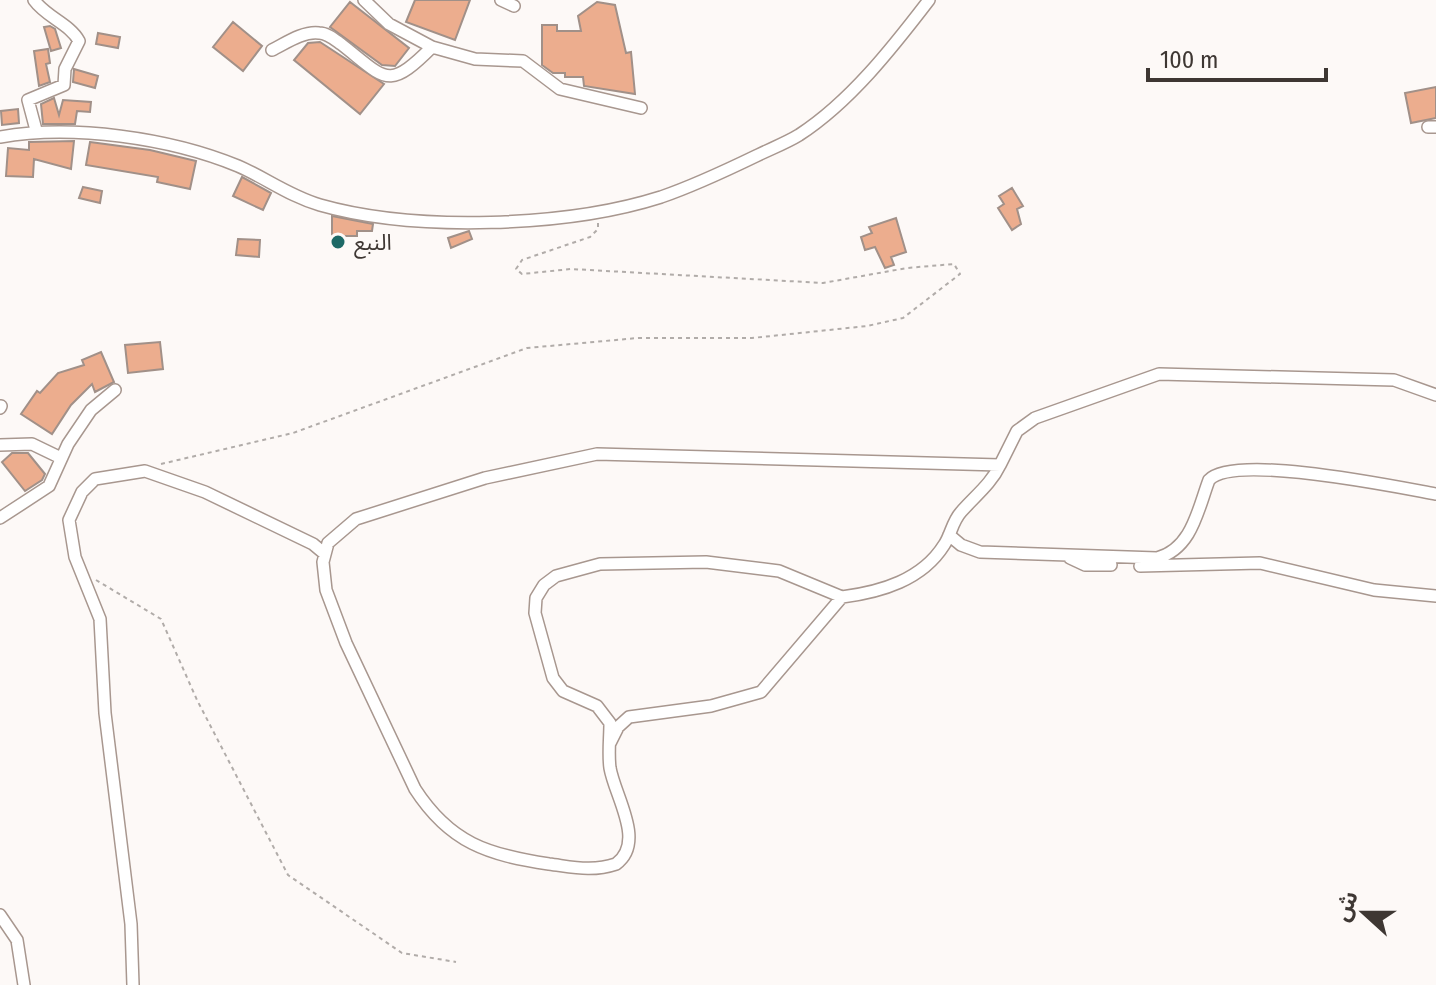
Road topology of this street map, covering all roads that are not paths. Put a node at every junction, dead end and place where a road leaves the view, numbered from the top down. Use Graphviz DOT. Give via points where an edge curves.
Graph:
graph roads {
  1 [pos="34,0"];
  2 [pos="364,0"];
  3 [pos="501,0"];
  4 [pos="929,0"];
  5 [pos="514,6"];
  6 [pos="432,47"];
  7 [pos="272,50"];
  8 [pos="641,108"];
  9 [pos="36,130"];
  10 [pos="0,137"];
  11 [pos="115,390"];
  12 [pos="1436,395"];
  13 [pos="0,445"];
  14 [pos="61,458"];
  15 [pos="1000,465"];
  16 [pos="1436,494"];
  17 [pos="0,518"];
  18 [pos="949,535"];
  19 [pos="325,554"];
  20 [pos="1065,555"];
  21 [pos="1436,596"];
  22 [pos="842,597"];
  23 [pos="610,743"];
  24 [pos="0,915"];
  25 [pos="24,985"];
  26 [pos="133,985"];
  1 -- 9 [label="street" via="79,41 65,69 64,85 28,100"];
  2 -- 6 [label="street" via="389,24"];
  3 -- 5 [label="street"];
  4 -- 9 [label="street" via="855,85 799,135 661,197 595,213 472,222 378,217 304,200 212,156 158,143"];
  6 -- 7 [label="street" via="394,77 381,75 325,34 308,33"];
  6 -- 8 [label="street" via="475,59 523,61 560,89"];
  9 -- 10 [label="street"];
  11 -- 14 [label="street" via="91,410"];
  12 -- 15 [label="street" via="1394,380 1159,374 1035,418 1017,431"];
  13 -- 14 [label="street" via="32,444"];
  14 -- 17 [label="street" via="49,486"];
  15 -- 18 [label="street"];
  15 -- 19 [label="street" via="597,454 485,478 356,519 335,536"];
  16 -- 20 [label="street" via="1317,474 1227,471 1209,480 1192,527 1173,552 1147,559"];
  18 -- 20 [label="street" via="980,552"];
  18 -- 22 [label="street" via="936,555 901,583"];
  19 -- 23 [label="street" via="329,605 346,643 415,789 454,834 517,859 581,870 616,864 624,858 629,835 611,774"];
  19 -- 26 [label="street" via="205,492 145,471 95,479 82,492 69,520 80,570 100,619"];
  20 -- 21 [label="street" via="1085,565 1260,563 1374,590"];
  22 -- 23 [label="street" via="761,692 711,706 629,717"];
  22 -- 23 [label="street" via="769,568 706,562 600,564 556,576 536,598 535,613 553,678 563,691 597,706 610,723"];
  24 -- 25 [label="street" via="17,940"];
}
